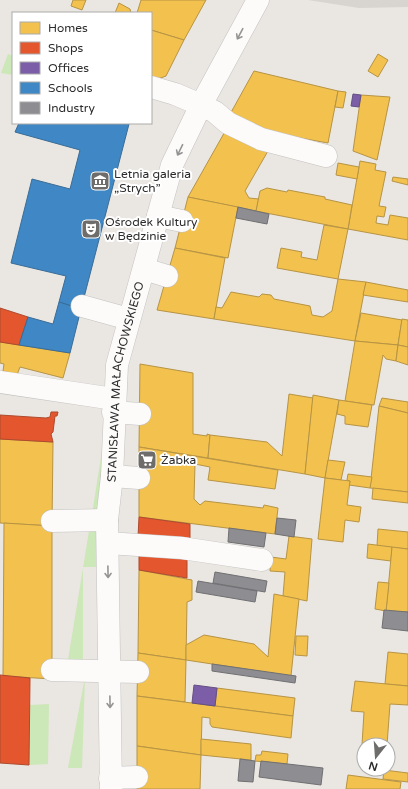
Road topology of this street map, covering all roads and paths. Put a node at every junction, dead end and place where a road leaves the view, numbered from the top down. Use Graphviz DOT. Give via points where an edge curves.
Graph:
graph roads {
  1 [pos="258,0"];
  2 [pos="152,87"];
  3 [pos="201,105"];
  4 [pos="326,156"];
  5 [pos="158,216"];
  6 [pos="182,221"];
  7 [pos="144,268"];
  8 [pos="167,276"];
  9 [pos="82,306"];
  10 [pos="129,319"];
  11 [pos="0,382"];
  12 [pos="114,406"];
  13 [pos="140,414"];
  14 [pos="112,476"];
  15 [pos="139,478"];
  16 [pos="108,520"];
  17 [pos="52,521"];
  18 [pos="108,543"];
  19 [pos="262,560"];
  20 [pos="52,670"];
  21 [pos="109,671"];
  22 [pos="138,672"];
  23 [pos="137,777"];
  24 [pos="110,783"];
  1 -- 3 [label="street, STANISŁAWA MAŁACHOWSKIEGO, one-way"];
  2 -- 3 [label="street"];
  3 -- 4 [label="street" via="228,123 261,138"];
  3 -- 5 [label="street, STANISŁAWA MAŁACHOWSKIEGO, one-way" via="172,165"];
  5 -- 6 [label="street"];
  5 -- 7 [label="street, STANISŁAWA MAŁACHOWSKIEGO"];
  7 -- 8 [label="street"];
  7 -- 10 [label="street, STANISŁAWA MAŁACHOWSKIEGO"];
  9 -- 10 [label="street"];
  10 -- 12 [label="street, STANISŁAWA MAŁACHOWSKIEGO" via="117,365"];
  11 -- 12 [label="street"];
  12 -- 13 [label="street"];
  12 -- 14 [label="street, STANISŁAWA MAŁACHOWSKIEGO"];
  14 -- 15 [label="street"];
  14 -- 16 [label="street, STANISŁAWA MAŁACHOWSKIEGO"];
  16 -- 17 [label="street"];
  16 -- 18 [label="street, STANISŁAWA MAŁACHOWSKIEGO"];
  18 -- 19 [label="street" via="182,548"];
  18 -- 21 [label="street, STANISŁAWA MAŁACHOWSKIEGO, one-way"];
  20 -- 21 [label="street"];
  21 -- 22 [label="street"];
  21 -- 24 [label="street, STANISŁAWA MAŁACHOWSKIEGO, one-way"];
  23 -- 24 [label="street"];
}
